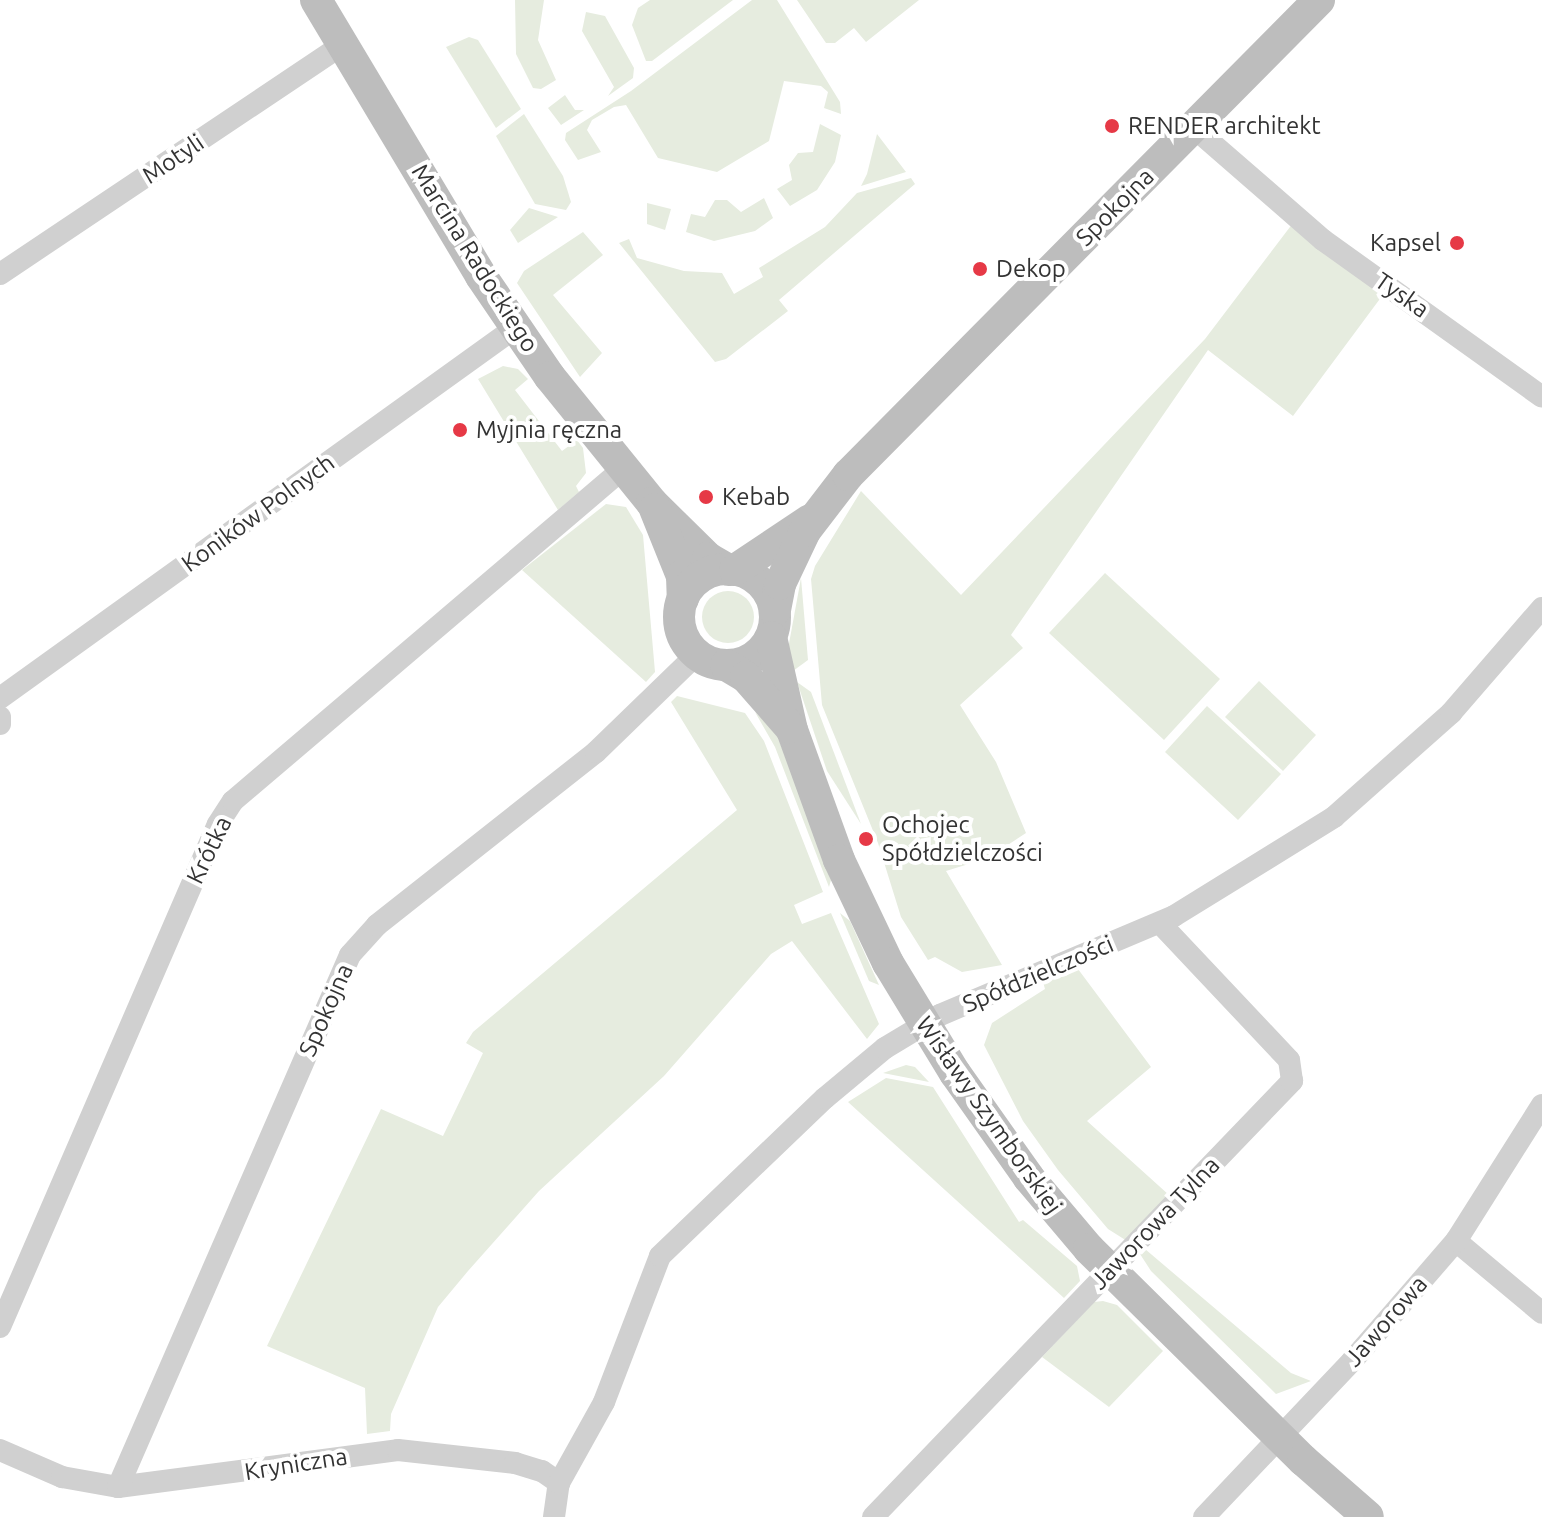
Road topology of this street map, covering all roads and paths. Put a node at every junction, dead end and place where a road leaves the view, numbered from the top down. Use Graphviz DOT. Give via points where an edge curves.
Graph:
graph roads {
  1 [pos="316,0"];
  2 [pos="1319,0"];
  3 [pos="345,43"];
  4 [pos="1193,127"];
  5 [pos="0,274"];
  6 [pos="515,328"];
  7 [pos="1542,397"];
  8 [pos="624,468"];
  9 [pos="652,503"];
  10 [pos="812,518"];
  11 [pos="732,570"];
  12 [pos="683,599"];
  13 [pos="1542,608"];
  14 [pos="773,623"];
  15 [pos="712,660"];
  16 [pos="0,698"];
  17 [pos="0,717"];
  18 [pos="0,724"];
  19 [pos="792,730"];
  20 [pos="1160,923"];
  21 [pos="924,1025"];
  22 [pos="1542,1105"];
  23 [pos="1456,1241"];
  24 [pos="1110,1271"];
  25 [pos="1542,1313"];
  26 [pos="0,1327"];
  27 [pos="1280,1437"];
  28 [pos="0,1450"];
  29 [pos="559,1483"];
  30 [pos="118,1487"];
  31 [pos="554,1517"];
  32 [pos="873,1517"];
  33 [pos="1204,1517"];
  34 [pos="1368,1517"];
  1 -- 3 [label="street, Marcina Radockiego"];
  2 -- 4 [label="street, Spokojna"];
  3 -- 5 [label="street, Motyli"];
  3 -- 6 [label="street, Marcina Radockiego"];
  4 -- 7 [label="street, Tyska" via="1323,240"];
  4 -- 10 [label="street, Spokojna" via="848,475"];
  6 -- 8 [label="street, Marcina Radockiego"];
  6 -- 16 [label="street, Koników Polnych"];
  8 -- 9 [label="street, Marcina Radockiego"];
  8 -- 26 [label="street, Krótka" via="233,801 218,824"];
  9 -- 11 [label="street, Marcina Radockiego" via="708,558"];
  9 -- 12 [label="street, Marcina Radockiego" via="682,576"];
  10 -- 11 [label="street, Spokojna"];
  10 -- 14 [label="street, Spokojna" via="780,584"];
  11 -- 12 [label="street" via="702,577"];
  11 -- 14 [label="street" via="759,581"];
  12 -- 15 [label="street" via="682,632"];
  13 -- 20 [label="street, Spółdzielczości" via="1451,713 1368,790 1334,817"];
  14 -- 15 [label="street" via="755,657"];
  14 -- 19 [label="street, Wisławy Szymborskiej"];
  15 -- 19 [label="street, Wisławy Szymborskiej" via="746,677"];
  15 -- 30 [label="street, Spokojna" via="362,940"];
  17 -- 18 [label="street"];
  19 -- 21 [label="street, Wisławy Szymborskiej" via="853,893"];
  20 -- 21 [label="street, Spółdzielczości"];
  20 -- 24 [label="street, Jaworowa Tylna" via="1294,1071 1292,1081"];
  21 -- 24 [label="street, Wisławy Szymborskiej" via="1029,1178"];
  21 -- 29 [label="street, Spółdzielczości" via="885,1048 825,1098 660,1256 604,1402"];
  22 -- 23 [label="street, Jaworowa"];
  23 -- 25 [label="street"];
  23 -- 27 [label="street, Jaworowa"];
  24 -- 27 [label="street, Wisławy Szymborskiej"];
  24 -- 32 [label="street, Jaworowa Tylna"];
  27 -- 33 [label="street, Jaworowa"];
  27 -- 34 [label="street, Wisławy Szymborskiej"];
  28 -- 30 [label="street, Kryniczna" via="62,1477"];
  29 -- 30 [label="street, Kryniczna" via="515,1463 398,1450"];
  29 -- 31 [label="street"];
}
